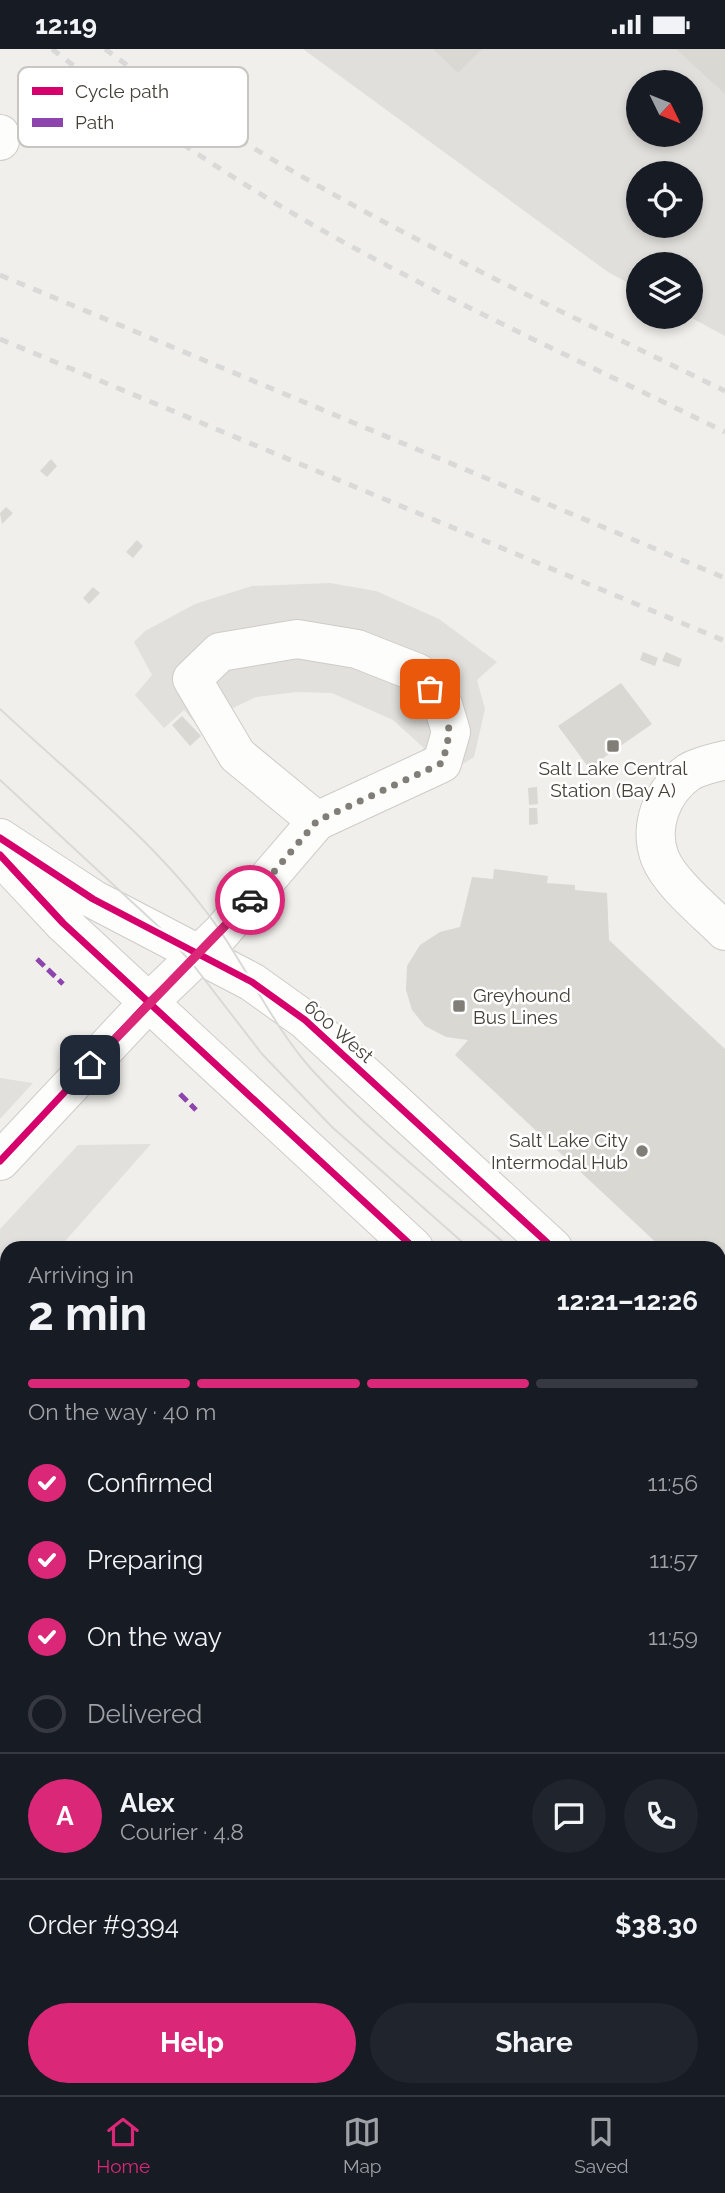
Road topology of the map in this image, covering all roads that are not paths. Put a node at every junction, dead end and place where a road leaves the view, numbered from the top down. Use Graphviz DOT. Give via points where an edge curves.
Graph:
graph roads {
  1 [pos="0,134"];
  2 [pos="0,141"];
  3 [pos="725,759"];
  4 [pos="317,821"];
  5 [pos="0,838"];
  6 [pos="0,855"];
  7 [pos="725,931"];
  8 [pos="199,954"];
  9 [pos="148,1003"];
  10 [pos="0,1161"];
  11 [pos="406,1241"];
  12 [pos="545,1241"];
  1 -- 2 [label="street"];
  3 -- 7 [label="street" via="691,771 668,791 655,825 661,859"];
  4 -- 4 [label="street" via="442,763 451,732 443,705 418,673 357,649 297,639 220,652 192,679 237,755"];
  4 -- 8 [label="street" via="266,884"];
  5 -- 8 [label="street, 600 West" via="93,899"];
  6 -- 9 [label="street" via="63,923"];
  8 -- 9 [label="street"];
  8 -- 12 [label="street, 600 West" via="252,982 305,1020"];
  9 -- 10 [label="street"];
  9 -- 11 [label="street"];
}
